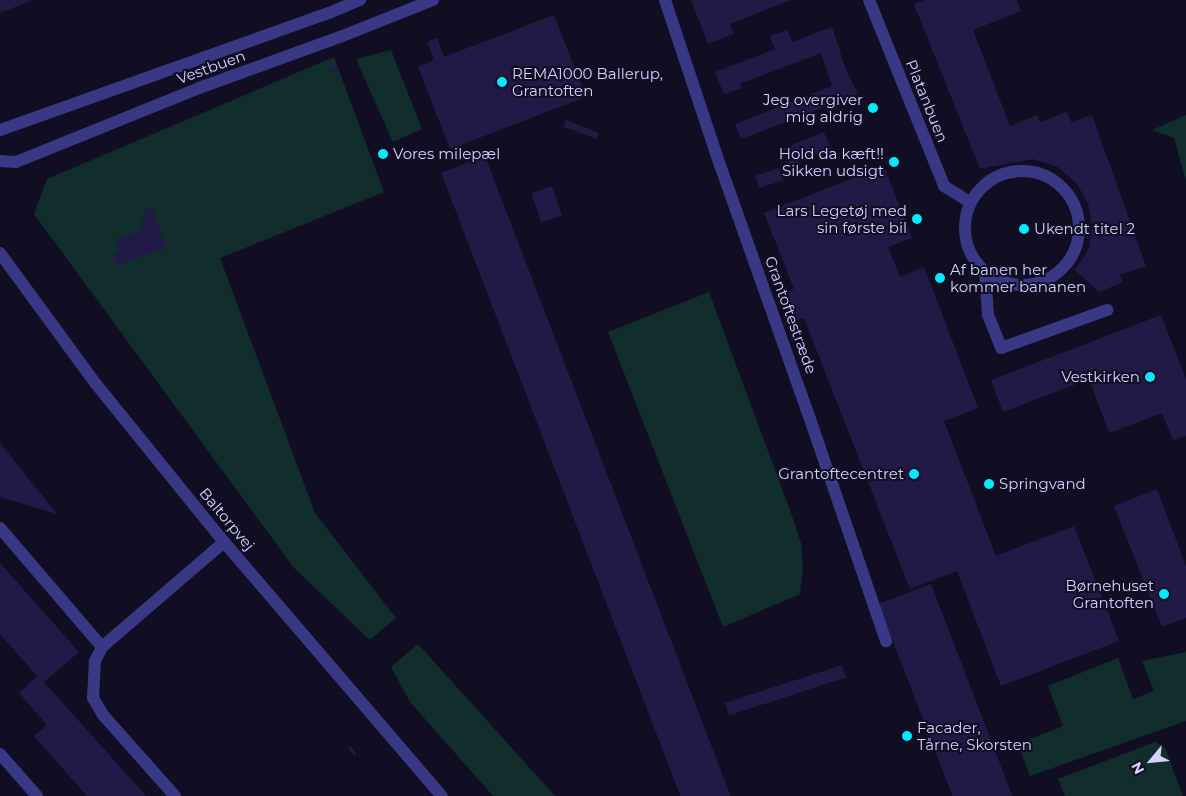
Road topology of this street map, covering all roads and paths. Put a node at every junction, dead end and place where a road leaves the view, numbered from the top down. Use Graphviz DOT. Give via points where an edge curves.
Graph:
graph roads {
  1 [pos="360,0"];
  2 [pos="433,0"];
  3 [pos="665,0"];
  4 [pos="869,0"];
  5 [pos="0,130"];
  6 [pos="0,161"];
  7 [pos="970,202"];
  8 [pos="0,253"];
  9 [pos="985,273"];
  10 [pos="1107,310"];
  11 [pos="0,528"];
  12 [pos="224,542"];
  13 [pos="886,641"];
  14 [pos="102,647"];
  15 [pos="0,754"];
  16 [pos="37,796"];
  17 [pos="175,796"];
  18 [pos="442,796"];
  1 -- 5 [label="street, Vestbuen"];
  2 -- 6 [label="street, Vestbuen" via="16,162"];
  3 -- 13 [label="street, Grantoftestræde"];
  4 -- 7 [label="street, Platanbuen" via="944,186"];
  7 -- 9 [label="street" via="964,220 965,239 972,258"];
  7 -- 9 [label="street" via="999,174 1019,170 1039,173 1057,182 1070,197 1078,216 1079,236 1073,256 1060,271 1042,282 1023,286 1003,283"];
  8 -- 12 [label="street, Baltorpvej" via="96,384"];
  9 -- 10 [label="street" via="988,315 1000,348"];
  11 -- 14 [label="street"];
  12 -- 14 [label="street"];
  12 -- 18 [label="street, Baltorpvej"];
  14 -- 17 [label="street" via="94,661 94,698 103,715"];
  15 -- 16 [label="street"];
}
